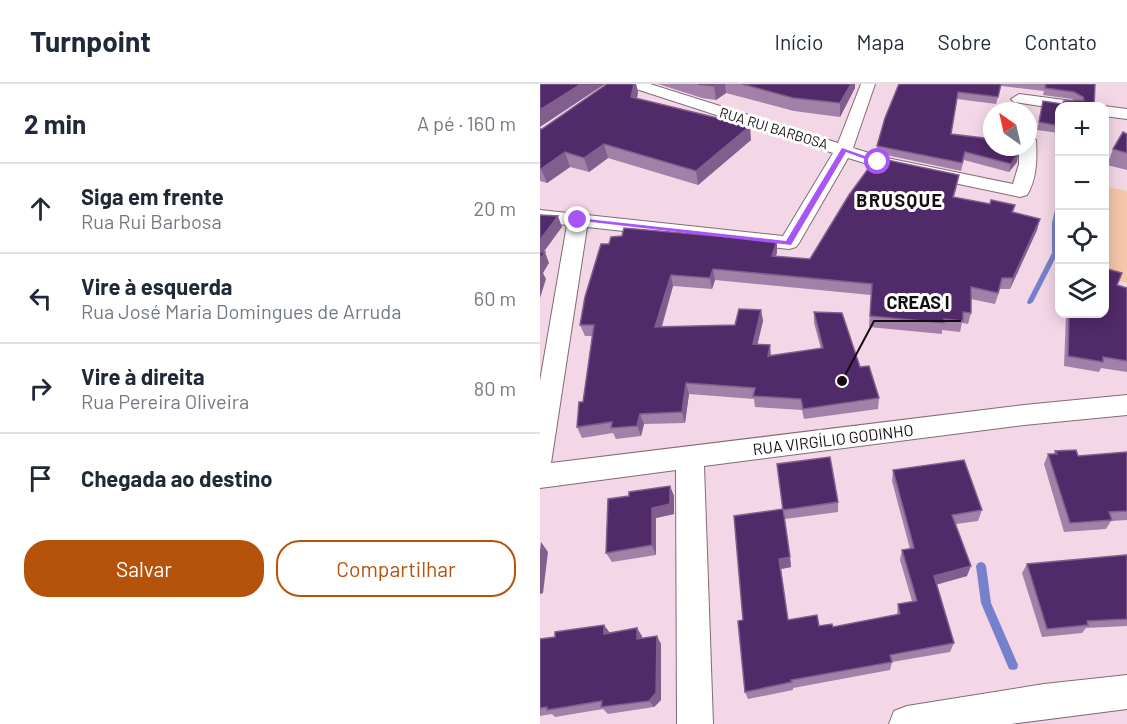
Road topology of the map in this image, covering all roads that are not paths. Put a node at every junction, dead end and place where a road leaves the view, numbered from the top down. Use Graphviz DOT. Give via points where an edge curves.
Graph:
graph roads {
  1 [pos="635,84"];
  2 [pos="868,84"];
  3 [pos="1018,98"];
  4 [pos="1055,103"];
  5 [pos="1109,112"];
  6 [pos="1127,114"];
  7 [pos="844,149"];
  8 [pos="1028,156"];
  9 [pos="540,216"];
  10 [pos="578,220"];
  11 [pos="550,331"];
  12 [pos="1127,405"];
  13 [pos="690,457"];
  14 [pos="540,458"];
  15 [pos="540,476"];
  16 [pos="1127,692"];
  17 [pos="695,724"];
  18 [pos="907,724"];
  1 -- 7 [label="street, RUA RUI BARBOSA"];
  2 -- 7 [label="street"];
  3 -- 4 [label="street"];
  5 -- 6 [label="street"];
  7 -- 8 [label="street, RUA RUI BARBOSA" via="878,162 1020,191"];
  7 -- 10 [label="street" via="789,243"];
  9 -- 10 [label="street"];
  10 -- 11 [label="street"];
  11 -- 14 [label="street"];
  12 -- 13 [label="street, RUA VIRGÍLIO GODINHO"];
  13 -- 15 [label="street, RUA VIRGÍLIO GODINHO"];
  13 -- 17 [label="street"];
  16 -- 18 [label="street" via="993,708"];
}
